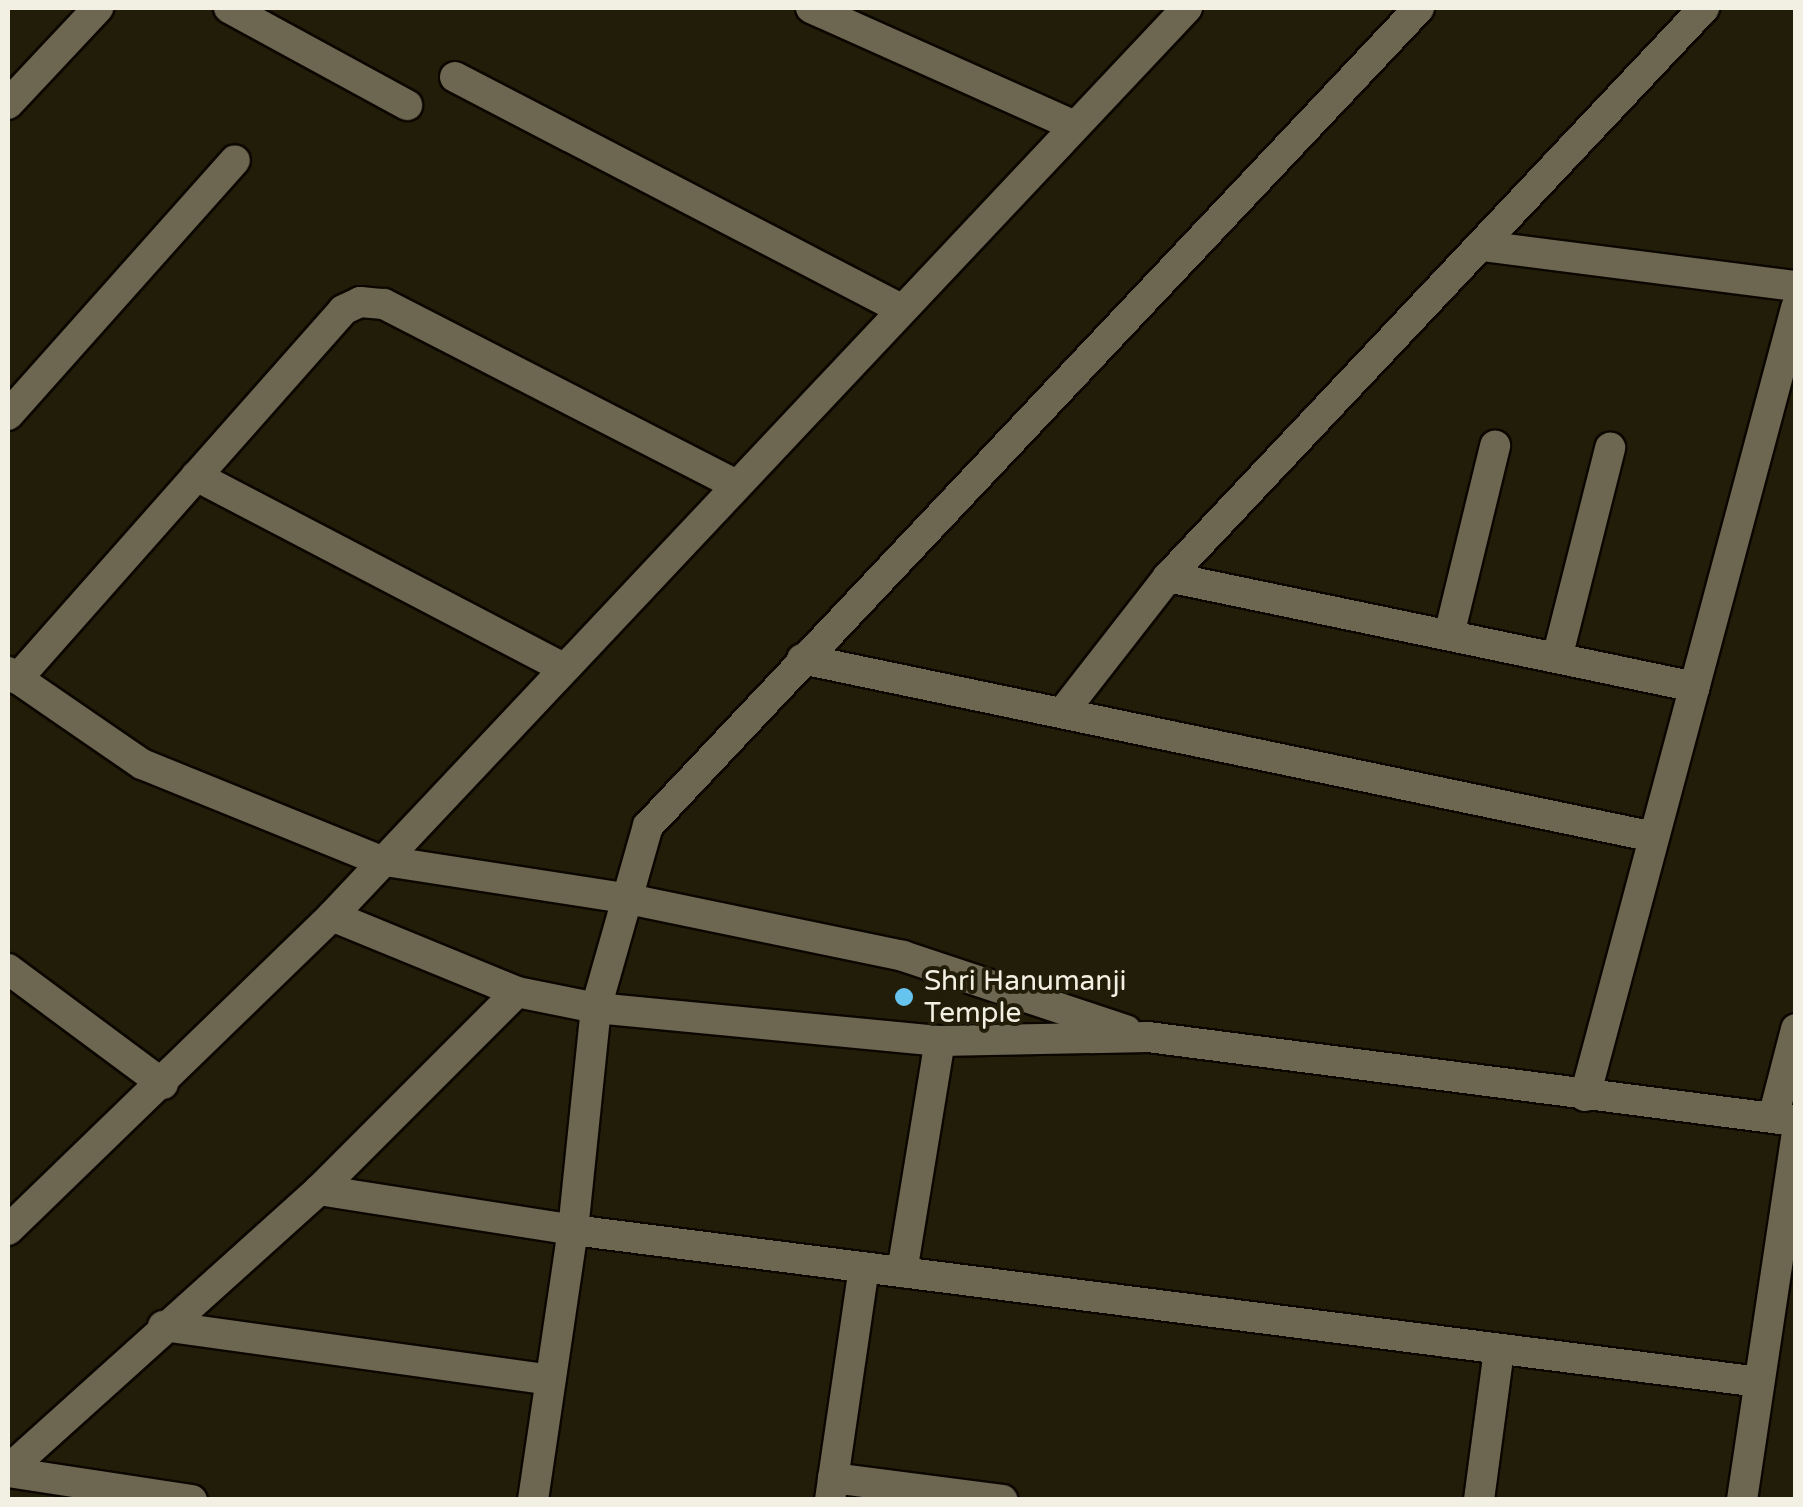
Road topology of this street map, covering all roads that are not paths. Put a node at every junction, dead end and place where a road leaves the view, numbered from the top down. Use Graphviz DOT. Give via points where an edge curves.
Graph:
graph roads {
  1 [pos="98,8"];
  2 [pos="229,8"];
  3 [pos="812,8"];
  4 [pos="1187,8"];
  5 [pos="1418,8"];
  6 [pos="1704,8"];
  7 [pos="455,77"];
  8 [pos="8,104"];
  9 [pos="407,104"];
  10 [pos="1075,126"];
  11 [pos="235,160"];
  12 [pos="1483,246"];
  13 [pos="1796,286"];
  14 [pos="1796,308"];
  15 [pos="901,310"];
  16 [pos="8,415"];
  17 [pos="1495,446"];
  18 [pos="1610,448"];
  19 [pos="196,476"];
  20 [pos="734,484"];
  21 [pos="1168,577"];
  22 [pos="1449,635"];
  23 [pos="1557,658"];
  24 [pos="802,659"];
  25 [pos="561,667"];
  26 [pos="12,675"];
  27 [pos="1694,687"];
  28 [pos="1062,712"];
  29 [pos="1654,838"];
  30 [pos="379,860"];
  31 [pos="624,898"];
  32 [pos="332,916"];
  33 [pos="8,969"];
  34 [pos="517,992"];
  35 [pos="596,1008"];
  36 [pos="1796,1029"];
  37 [pos="1148,1037"];
  38 [pos="940,1041"];
  39 [pos="163,1084"];
  40 [pos="1586,1096"];
  41 [pos="1788,1125"];
  42 [pos="319,1190"];
  43 [pos="8,1230"];
  44 [pos="573,1230"];
  45 [pos="864,1267"];
  46 [pos="902,1272"];
  47 [pos="163,1326"];
  48 [pos="1499,1350"];
  49 [pos="550,1380"];
  50 [pos="1759,1382"];
  51 [pos="8,1471"];
  52 [pos="832,1489"];
  53 [pos="192,1500"];
  54 [pos="533,1500"];
  55 [pos="1003,1500"];
  56 [pos="1479,1500"];
  57 [pos="1742,1500"];
  1 -- 8 [label="street"];
  2 -- 9 [label="street"];
  3 -- 10 [label="street"];
  4 -- 10 [label="street"];
  5 -- 24 [label="street"];
  6 -- 12 [label="street"];
  7 -- 15 [label="street"];
  10 -- 15 [label="street"];
  11 -- 16 [label="street"];
  12 -- 13 [label="street"];
  12 -- 21 [label="street"];
  14 -- 27 [label="street"];
  15 -- 20 [label="street"];
  17 -- 22 [label="street"];
  18 -- 23 [label="street"];
  19 -- 20 [label="street" via="342,310 360,302 384,304"];
  19 -- 25 [label="street"];
  19 -- 26 [label="street"];
  20 -- 25 [label="street"];
  21 -- 22 [label="street"];
  21 -- 28 [label="street"];
  22 -- 23 [label="street"];
  23 -- 27 [label="street"];
  24 -- 28 [label="street"];
  24 -- 31 [label="street" via="648,826"];
  25 -- 30 [label="street"];
  26 -- 30 [label="street" via="142,764"];
  27 -- 29 [label="street"];
  28 -- 29 [label="street"];
  29 -- 40 [label="street"];
  30 -- 31 [label="street"];
  30 -- 32 [label="street"];
  31 -- 35 [label="street"];
  31 -- 37 [label="street" via="903,956"];
  32 -- 34 [label="street"];
  32 -- 39 [label="street"];
  33 -- 39 [label="street"];
  34 -- 35 [label="street"];
  34 -- 42 [label="street"];
  35 -- 38 [label="street"];
  35 -- 44 [label="street"];
  36 -- 41 [label="street"];
  37 -- 38 [label="street"];
  37 -- 40 [label="street"];
  38 -- 46 [label="street"];
  39 -- 43 [label="street"];
  40 -- 41 [label="street"];
  41 -- 50 [label="street"];
  42 -- 44 [label="street"];
  42 -- 47 [label="street"];
  44 -- 45 [label="street"];
  44 -- 49 [label="street"];
  45 -- 46 [label="street"];
  45 -- 52 [label="street"];
  46 -- 48 [label="street"];
  47 -- 49 [label="street"];
  47 -- 51 [label="street"];
  48 -- 50 [label="street"];
  48 -- 56 [label="street"];
  49 -- 54 [label="street"];
  50 -- 57 [label="street"];
  51 -- 53 [label="street"];
  52 -- 55 [label="street"];
}
